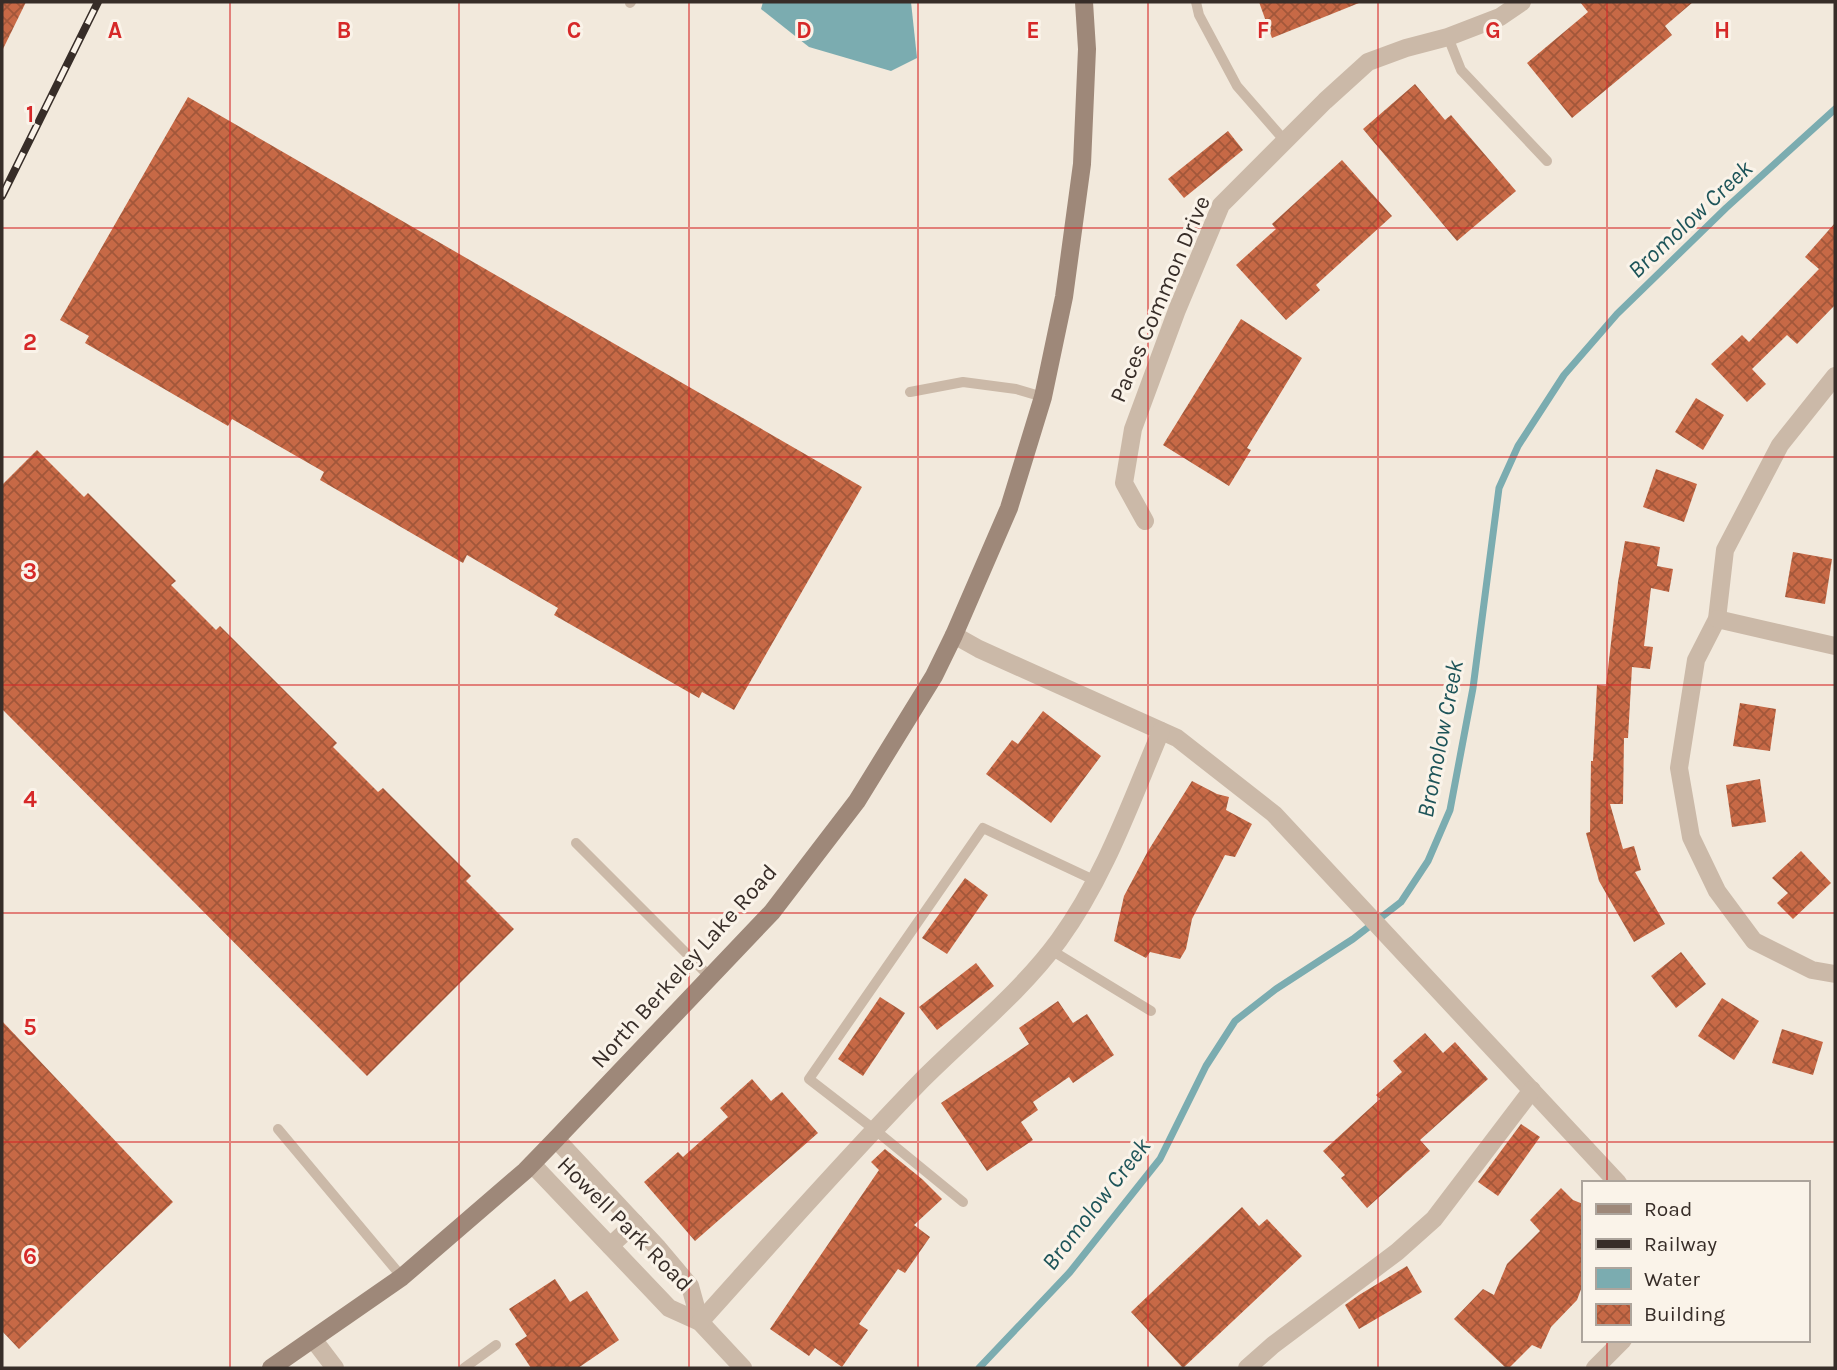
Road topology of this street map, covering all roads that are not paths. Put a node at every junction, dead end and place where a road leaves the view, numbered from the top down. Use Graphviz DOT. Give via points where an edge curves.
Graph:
graph roads {
  1 [pos="1084,2"];
  2 [pos="1196,2"];
  3 [pos="1522,2"];
  4 [pos="1448,37"];
  5 [pos="1285,141"];
  6 [pos="1547,161"];
  7 [pos="1835,376"];
  8 [pos="911,392"];
  9 [pos="1043,397"];
  10 [pos="1144,521"];
  11 [pos="1717,619"];
  12 [pos="954,635"];
  13 [pos="1835,646"];
  14 [pos="1161,730"];
  15 [pos="576,842"];
  16 [pos="1096,881"];
  17 [pos="1051,950"];
  18 [pos="1835,974"];
  19 [pos="711,978"];
  20 [pos="1151,1011"];
  21 [pos="1532,1090"];
  22 [pos="278,1129"];
  23 [pos="875,1130"];
  24 [pos="556,1139"];
  25 [pos="532,1164"];
  26 [pos="1616,1181"];
  27 [pos="963,1202"];
  28 [pos="635,1223"];
  29 [pos="610,1246"];
  30 [pos="670,1261"];
  31 [pos="402,1277"];
  32 [pos="646,1284"];
  33 [pos="700,1322"];
  34 [pos="313,1339"];
  35 [pos="1621,1342"];
  36 [pos="496,1345"];
  37 [pos="271,1368"];
  38 [pos="335,1368"];
  39 [pos="464,1368"];
  40 [pos="743,1368"];
  41 [pos="1247,1368"];
  42 [pos="1595,1368"];
  1 -- 9 [label="street, North Berkeley Lake Road" via="1087,49 1082,164 1064,297"];
  2 -- 5 [label="lane" via="1237,86"];
  3 -- 4 [label="street, Paces Common Drive" via="1500,17"];
  4 -- 5 [label="street, Paces Common Drive" via="1368,62"];
  4 -- 6 [label="lane" via="1461,70"];
  5 -- 10 [label="street, Paces Common Drive" via="1221,205 1177,310 1133,429 1124,483"];
  7 -- 11 [label="street" via="1780,445 1725,550"];
  8 -- 9 [label="lane" via="963,382"];
  9 -- 12 [label="street, North Berkeley Lake Road" via="1009,508"];
  11 -- 13 [label="street"];
  11 -- 18 [label="street" via="1696,660 1679,768 1691,837 1717,891 1754,941 1812,970"];
  12 -- 14 [label="street"];
  12 -- 19 [label="street, North Berkeley Lake Road" via="857,801 772,912"];
  14 -- 16 [label="street"];
  14 -- 21 [label="street" via="1274,814"];
  15 -- 19 [label="lane"];
  16 -- 17 [label="street"];
  16 -- 23 [label="lane" via="984,828 809,1079"];
  17 -- 20 [label="lane"];
  17 -- 23 [label="street"];
  19 -- 24 [label="street, North Berkeley Lake Road"];
  21 -- 26 [label="street"];
  21 -- 41 [label="street" via="1434,1219"];
  22 -- 31 [label="lane"];
  23 -- 27 [label="lane"];
  23 -- 33 [label="street"];
  24 -- 25 [label="street, North Berkeley Lake Road"];
  24 -- 28 [label="street, Howell Park Road"];
  25 -- 29 [label="street, Howell Park Road"];
  25 -- 31 [label="street, North Berkeley Lake Road"];
  28 -- 29 [label="street"];
  28 -- 30 [label="street, Howell Park Road"];
  29 -- 32 [label="street, Howell Park Road"];
  30 -- 32 [label="street"];
  30 -- 33 [label="street, Howell Park Road" via="690,1286"];
  31 -- 34 [label="street, North Berkeley Lake Road"];
  32 -- 33 [label="street, Howell Park Road" via="669,1308"];
  33 -- 40 [label="street"];
  34 -- 37 [label="street, North Berkeley Lake Road"];
  34 -- 38 [label="street"];
  35 -- 42 [label="street"];
  36 -- 39 [label="lane"];
}
